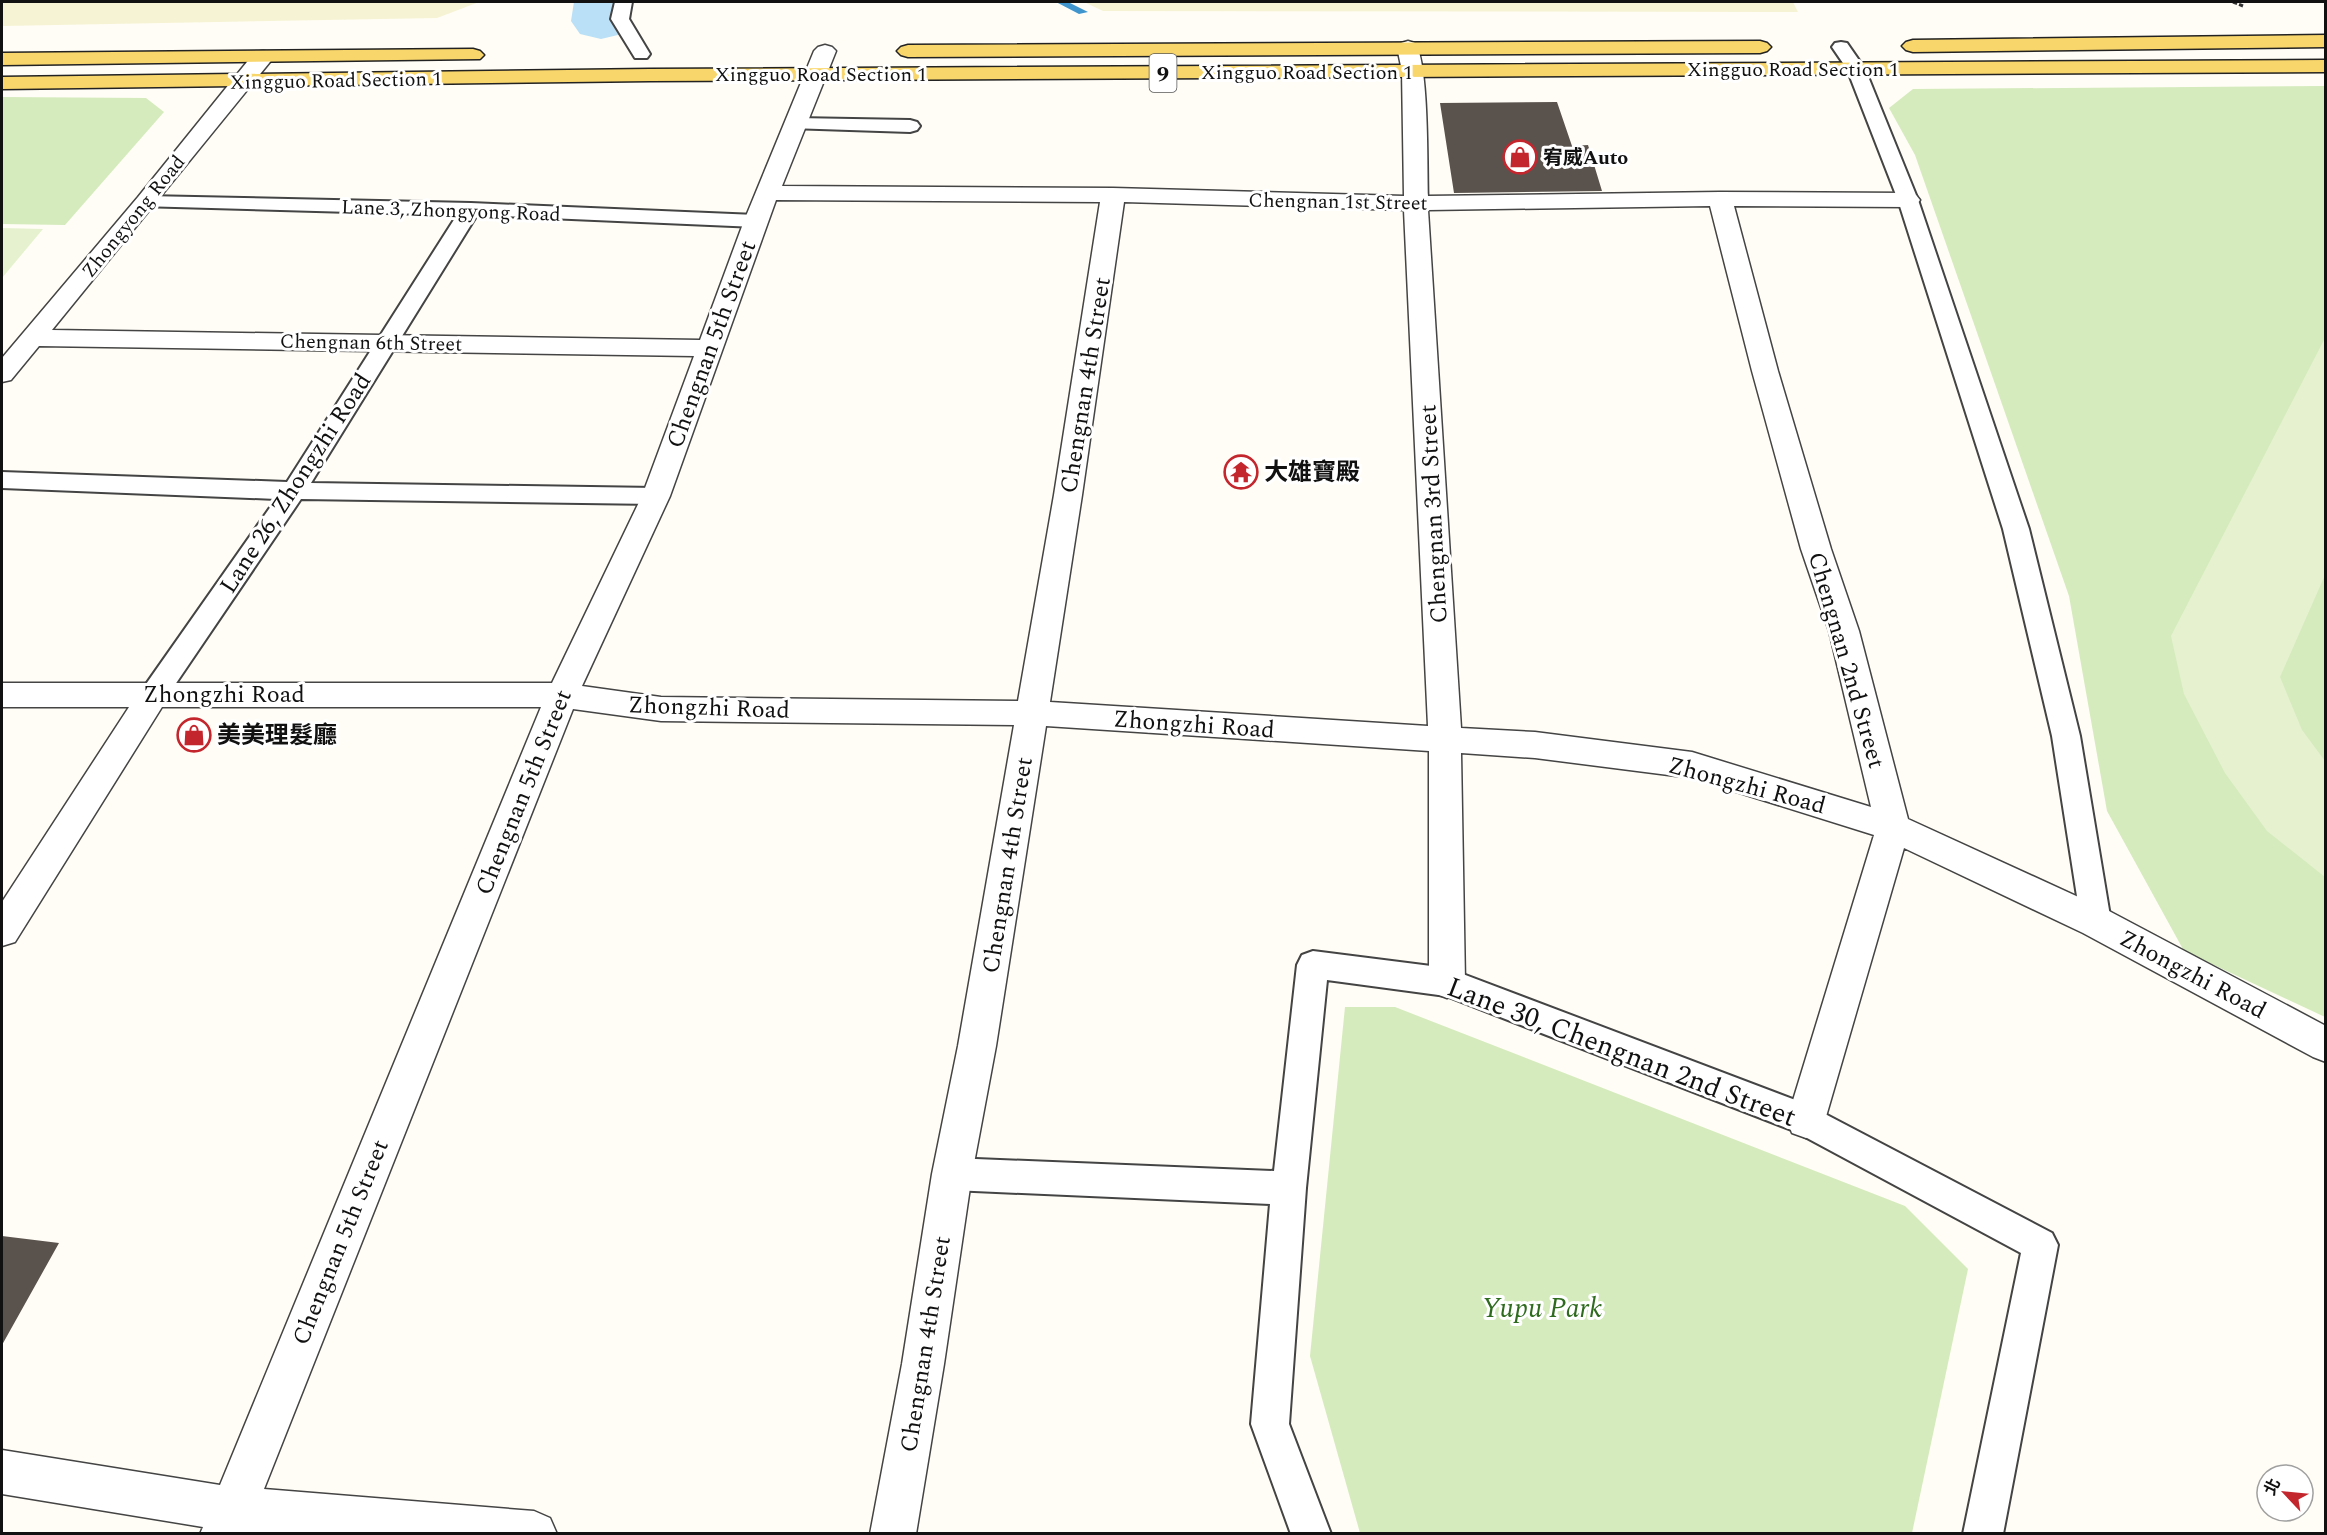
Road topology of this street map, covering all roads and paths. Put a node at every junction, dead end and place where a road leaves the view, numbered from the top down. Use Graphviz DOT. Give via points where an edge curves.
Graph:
graph roads {
  1 [pos="623,2"];
  2 [pos="2325,41"];
  3 [pos="1888,46"];
  4 [pos="1783,47"];
  5 [pos="1841,47"];
  6 [pos="885,51"];
  7 [pos="664,53"];
  8 [pos="618,54"];
  9 [pos="641,54"];
  10 [pos="488,55"];
  11 [pos="263,57"];
  12 [pos="823,57"];
  13 [pos="2,59"];
  14 [pos="1410,59"];
  15 [pos="2325,66"];
  16 [pos="1856,69"];
  17 [pos="242,81"];
  18 [pos="2,83"];
  19 [pos="796,124"];
  20 [pos="910,126"];
  21 [pos="1113,195"];
  22 [pos="1720,199"];
  23 [pos="1908,200"];
  24 [pos="146,202"];
  25 [pos="1416,204"];
  26 [pos="762,207"];
  27 [pos="471,209"];
  28 [pos="31,338"];
  29 [pos="387,342"];
  30 [pos="710,348"];
  31 [pos="2,374"];
  32 [pos="2,480"];
  33 [pos="294,491"];
  34 [pos="656,495"];
  35 [pos="154,694"];
  36 [pos="2,695"];
  37 [pos="562,695"];
  38 [pos="1032,713"];
  39 [pos="1445,739"];
  40 [pos="1893,827"];
  41 [pos="2096,922"];
  42 [pos="2,931"];
  43 [pos="1447,982"];
  44 [pos="2325,1044"];
  45 [pos="1806,1120"];
  46 [pos="952,1174"];
  47 [pos="1289,1188"];
  48 [pos="2,1472"];
  49 [pos="227,1521"];
  50 [pos="534,1533"];
  51 [pos="893,1533"];
  52 [pos="1311,1533"];
  53 [pos="1983,1533"];
  1 -- 9 [label="lane" via="620,19"];
  2 -- 3 [label="main road, Xingguo Road Section 1"];
  4 -- 14 [label="main road, Xingguo Road Section 1 / 9"];
  5 -- 16 [label="lane"];
  6 -- 14 [label="main road, Xingguo Road Section 1 / 9"];
  7 -- 9 [label="main road"];
  8 -- 9 [label="main road"];
  10 -- 11 [label="main road, Xingguo Road Section 1"];
  11 -- 13 [label="main road, Xingguo Road Section 1"];
  11 -- 17 [label="street, Zhongyong Road"];
  12 -- 14 [label="main road, Xingguo Road Section 1 / 9"];
  12 -- 17 [label="main road, Xingguo Road Section 1 / 9"];
  12 -- 19 [label="street, Chengnan 5th Street"];
  14 -- 16 [label="main road, Xingguo Road Section 1 / 9"];
  14 -- 25 [label="street, Chengnan 3rd Street"];
  15 -- 16 [label="main road, Xingguo Road Section 1 / 9"];
  16 -- 23 [label="lane"];
  17 -- 18 [label="main road, Xingguo Road Section 1 / 9"];
  17 -- 24 [label="street, Zhongyong Road"];
  19 -- 20 [label="lane"];
  19 -- 26 [label="street, Chengnan 5th Street"];
  21 -- 25 [label="street, Chengnan 1st Street"];
  21 -- 26 [label="street, Chengnan 1st Street"];
  21 -- 38 [label="street, Chengnan 4th Street"];
  22 -- 23 [label="street, Chengnan 1st Street"];
  22 -- 25 [label="street, Chengnan 1st Street"];
  22 -- 40 [label="street, Chengnan 2nd Street" via="1816,549 1844,631"];
  23 -- 41 [label="lane" via="2016,529 2066,736"];
  24 -- 27 [label="lane, Lane 3, Zhongyong Road"];
  24 -- 28 [label="street, Zhongyong Road"];
  25 -- 39 [label="street, Chengnan 3rd Street"];
  26 -- 27 [label="lane, Lane 3, Zhongyong Road"];
  26 -- 30 [label="street, Chengnan 5th Street"];
  27 -- 29 [label="lane, Lane 26, Zhongzhi Road"];
  28 -- 29 [label="street, Chengnan 6th Street"];
  28 -- 31 [label="street, Zhongyong Road"];
  29 -- 30 [label="street, Chengnan 6th Street"];
  29 -- 33 [label="lane, Lane 26, Zhongzhi Road"];
  30 -- 34 [label="street, Chengnan 5th Street"];
  32 -- 33 [label="lane"];
  33 -- 34 [label="lane"];
  33 -- 35 [label="lane, Lane 26, Zhongzhi Road"];
  34 -- 37 [label="street, Chengnan 5th Street"];
  35 -- 36 [label="street, Zhongzhi Road"];
  35 -- 37 [label="street, Zhongzhi Road"];
  35 -- 42 [label="street"];
  37 -- 38 [label="street, Zhongzhi Road" via="661,709"];
  37 -- 49 [label="street, Chengnan 5th Street"];
  38 -- 39 [label="street, Zhongzhi Road"];
  38 -- 46 [label="street, Chengnan 4th Street"];
  39 -- 40 [label="street, Zhongzhi Road" via="1535,745 1692,765"];
  39 -- 43 [label="street, Chengnan 3rd Street"];
  40 -- 41 [label="street, Zhongzhi Road"];
  40 -- 45 [label="street"];
  41 -- 44 [label="street, Zhongzhi Road"];
  43 -- 45 [label="lane, Lane 30, Chengnan 2nd Street"];
  43 -- 47 [label="lane, Lane 30, Chengnan 2nd Street" via="1313,965"];
  45 -- 53 [label="lane, Lane 30, Chengnan 2nd Street" via="2040,1245"];
  46 -- 47 [label="lane"];
  46 -- 51 [label="street, Chengnan 4th Street"];
  47 -- 52 [label="lane, Lane 30, Chengnan 2nd Street" via="1270,1424"];
  48 -- 49 [label="street"];
  49 -- 50 [label="street"];
}
